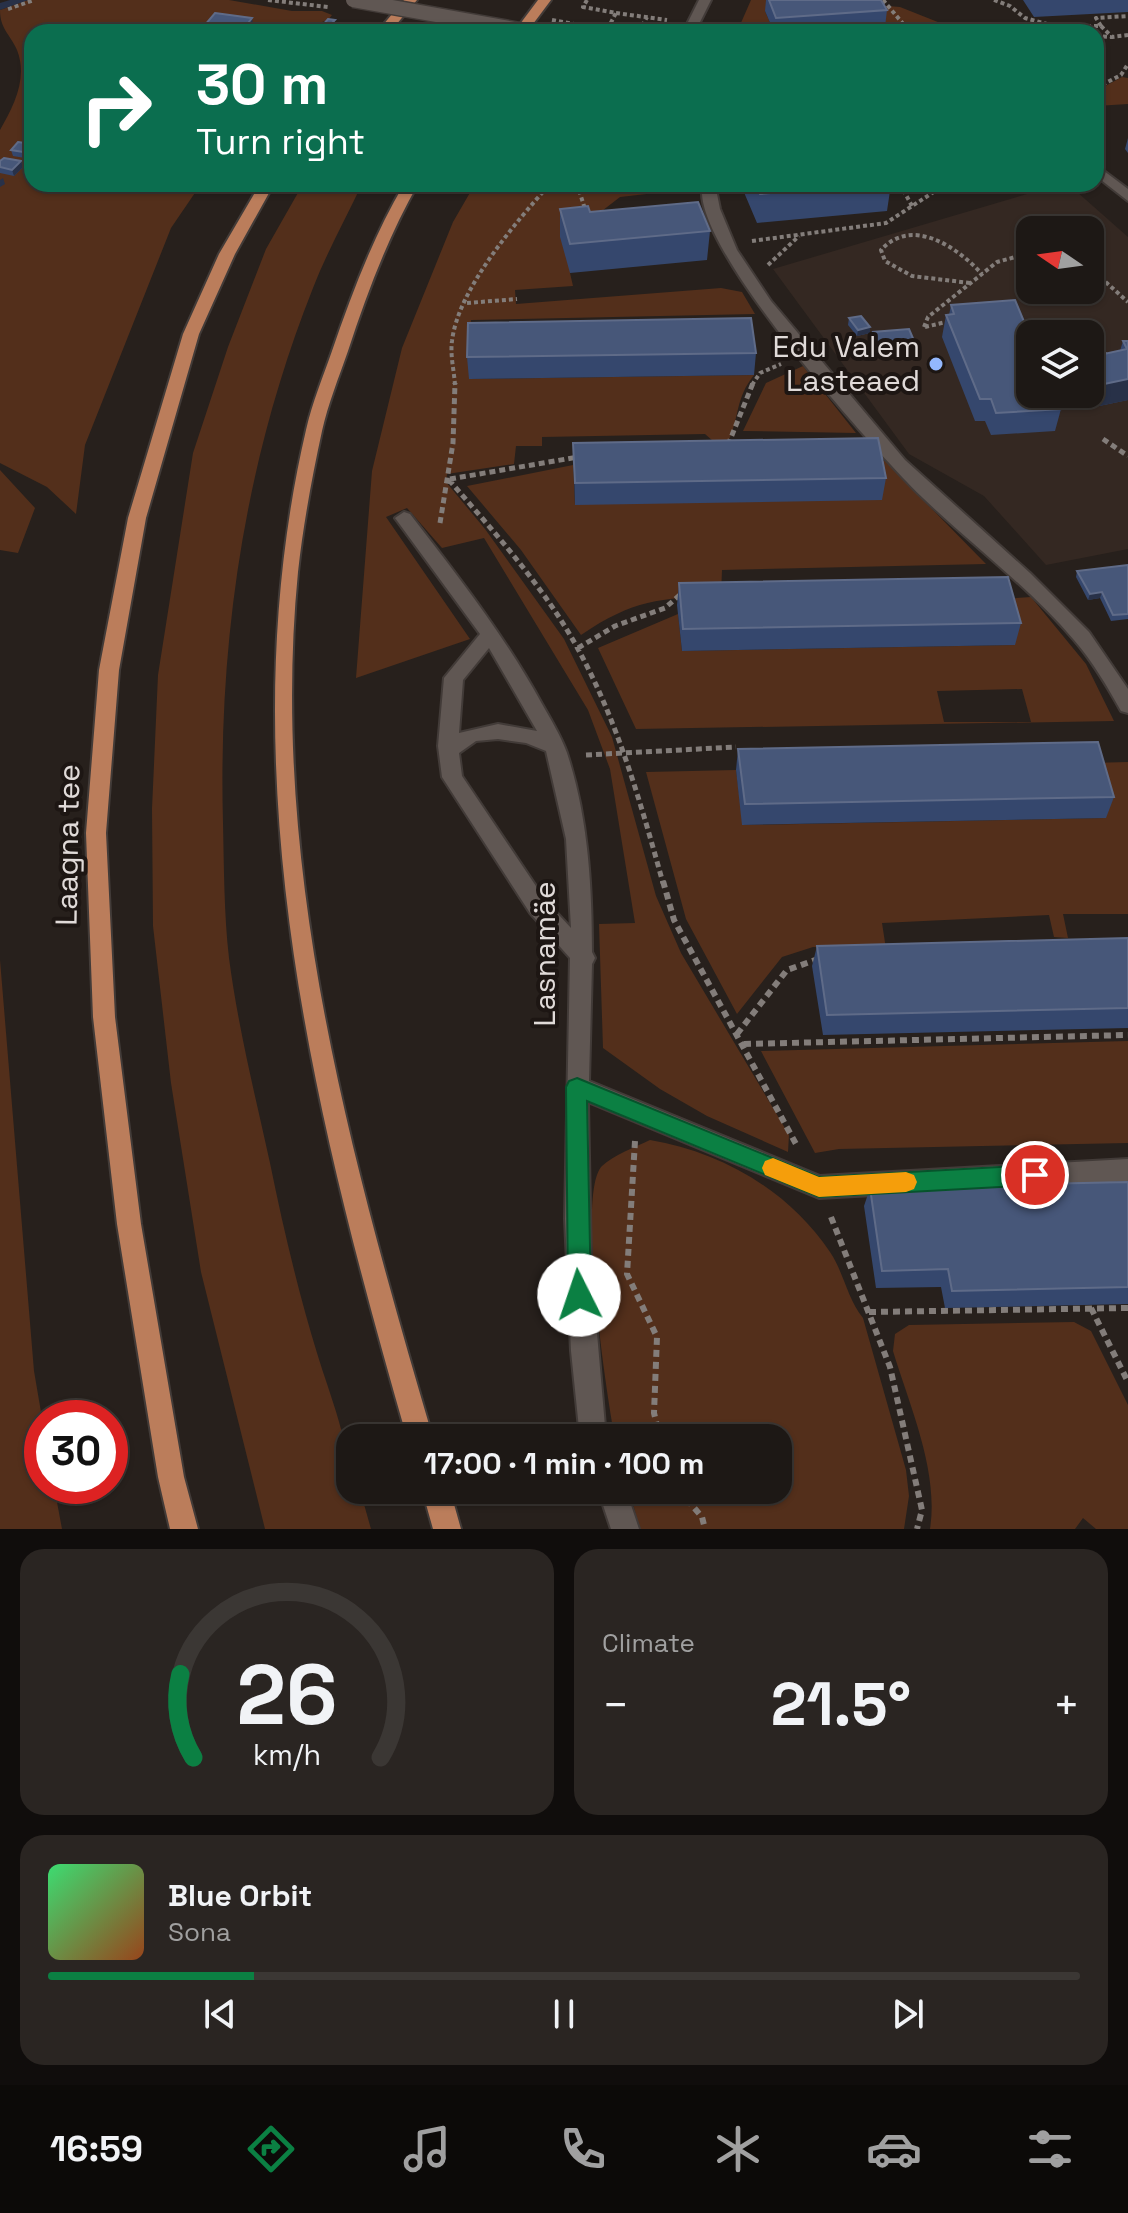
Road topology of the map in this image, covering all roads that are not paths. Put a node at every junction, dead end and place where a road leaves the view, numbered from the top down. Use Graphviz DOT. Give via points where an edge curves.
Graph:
graph roads {
  1 [pos="353,0"];
  2 [pos="411,0"];
  3 [pos="545,0"];
  4 [pos="705,0"];
  5 [pos="390,24"];
  6 [pos="486,24"];
  7 [pos="526,24"];
  8 [pos="693,24"];
  9 [pos="1104,176"];
  10 [pos="262,192"];
  11 [pos="407,192"];
  12 [pos="709,192"];
  13 [pos="1128,197"];
  14 [pos="404,518"];
  15 [pos="490,635"];
  16 [pos="1128,706"];
  17 [pos="449,750"];
  18 [pos="555,750"];
  19 [pos="584,958"];
  20 [pos="577,1087"];
  21 [pos="1128,1170"];
  22 [pos="416,1424"];
  23 [pos="592,1424"];
  24 [pos="440,1504"];
  25 [pos="617,1504"];
  26 [pos="184,1529"];
  27 [pos="447,1529"];
  28 [pos="625,1529"];
  1 -- 6 [label="street, bridge"];
  2 -- 5 [label="main road"];
  3 -- 7 [label="main road"];
  4 -- 8 [label="street"];
  9 -- 13 [label="street"];
  10 -- 26 [label="main road, Laagna tee" via="191,334 137,518 109,670 96,833 104,1017 129,1224"];
  11 -- 22 [label="main road" via="339,340 313,425 295,530 282,671 285,813 304,970 340,1148"];
  12 -- 16 [label="street" via="711,210 743,278 900,465 1050,601 1115,679"];
  14 -- 15 [label="street, Lasnamäe"];
  15 -- 17 [label="street" via="454,678"];
  15 -- 18 [label="street, Lasnamäe"];
  17 -- 18 [label="street" via="461,737 486,732 515,733"];
  17 -- 19 [label="street" via="452,777 498,849 538,907"];
  18 -- 19 [label="street, Lasnamäe" via="579,848"];
  19 -- 20 [label="street, Lasnamäe"];
  20 -- 21 [label="street" via="819,1187"];
  20 -- 23 [label="street, Lasnamäe" via="577,1266"];
  24 -- 27 [label="main road"];
  25 -- 28 [label="street"];
}
